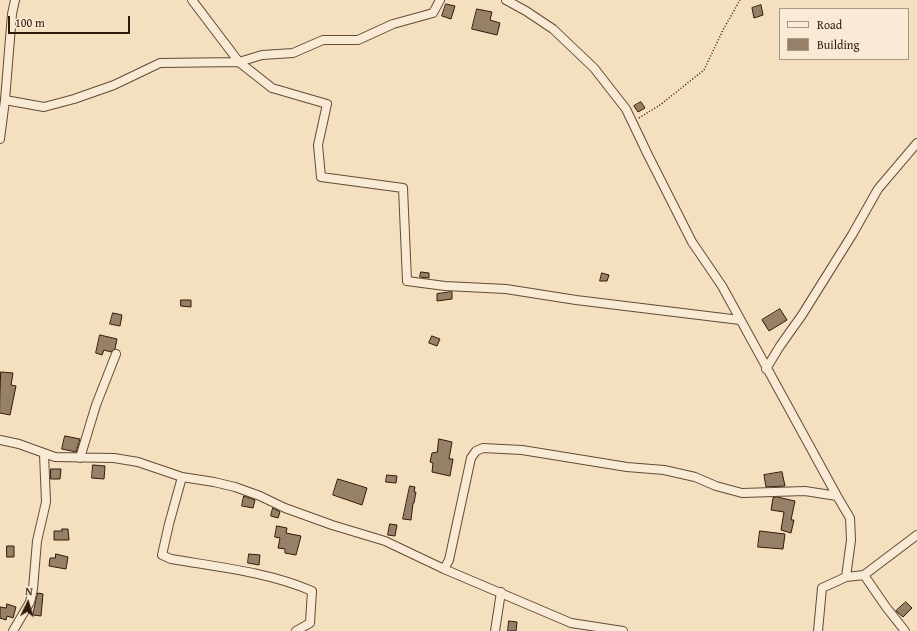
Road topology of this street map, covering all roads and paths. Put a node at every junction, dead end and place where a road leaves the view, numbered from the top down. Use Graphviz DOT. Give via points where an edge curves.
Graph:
graph roads {
  1 [pos="15,0"];
  2 [pos="192,0"];
  3 [pos="440,0"];
  4 [pos="506,0"];
  5 [pos="740,0"];
  6 [pos="239,62"];
  7 [pos="5,100"];
  8 [pos="632,122"];
  9 [pos="0,139"];
  10 [pos="917,143"];
  11 [pos="740,320"];
  12 [pos="116,354"];
  13 [pos="766,369"];
  14 [pos="0,440"];
  15 [pos="44,454"];
  16 [pos="80,458"];
  17 [pos="182,477"];
  18 [pos="838,496"];
  19 [pos="917,535"];
  20 [pos="444,569"];
  21 [pos="864,576"];
  22 [pos="846,577"];
  23 [pos="501,592"];
  24 [pos="13,631"];
  25 [pos="296,631"];
  26 [pos="495,631"];
  27 [pos="623,631"];
  28 [pos="818,631"];
  29 [pos="905,631"];
  1 -- 7 [label="street"];
  2 -- 6 [label="street"];
  3 -- 6 [label="street" via="433,13 393,24 358,40 323,40 293,52 262,55"];
  4 -- 8 [label="street" via="554,29 594,68 626,109"];
  5 -- 8 [label="path" via="704,70 660,105"];
  6 -- 7 [label="street" via="160,63 114,85 44,107"];
  6 -- 11 [label="street" via="272,88 327,104 318,145 321,177 403,188 407,281 506,289"];
  7 -- 9 [label="street"];
  8 -- 11 [label="street" via="692,242 722,286"];
  10 -- 13 [label="street" via="878,189 848,242"];
  11 -- 13 [label="street"];
  12 -- 16 [label="street" via="96,404"];
  13 -- 18 [label="street"];
  14 -- 15 [label="street"];
  15 -- 16 [label="street"];
  15 -- 24 [label="street" via="46,502 37,541 33,589 30,602"];
  16 -- 17 [label="street" via="114,458 138,462"];
  17 -- 20 [label="street" via="235,487 332,525 385,541"];
  17 -- 25 [label="street" via="162,555 171,559 296,584 312,591 310,623"];
  18 -- 20 [label="street" via="805,491 742,493 695,477 664,470 627,467 522,450 483,448 476,451 471,458 449,560"];
  18 -- 22 [label="street" via="850,518 851,540"];
  19 -- 21 [label="street"];
  20 -- 23 [label="street"];
  21 -- 22 [label="street"];
  21 -- 29 [label="street"];
  22 -- 28 [label="street" via="822,588"];
  23 -- 26 [label="street"];
  23 -- 27 [label="street" via="571,623"];
}
